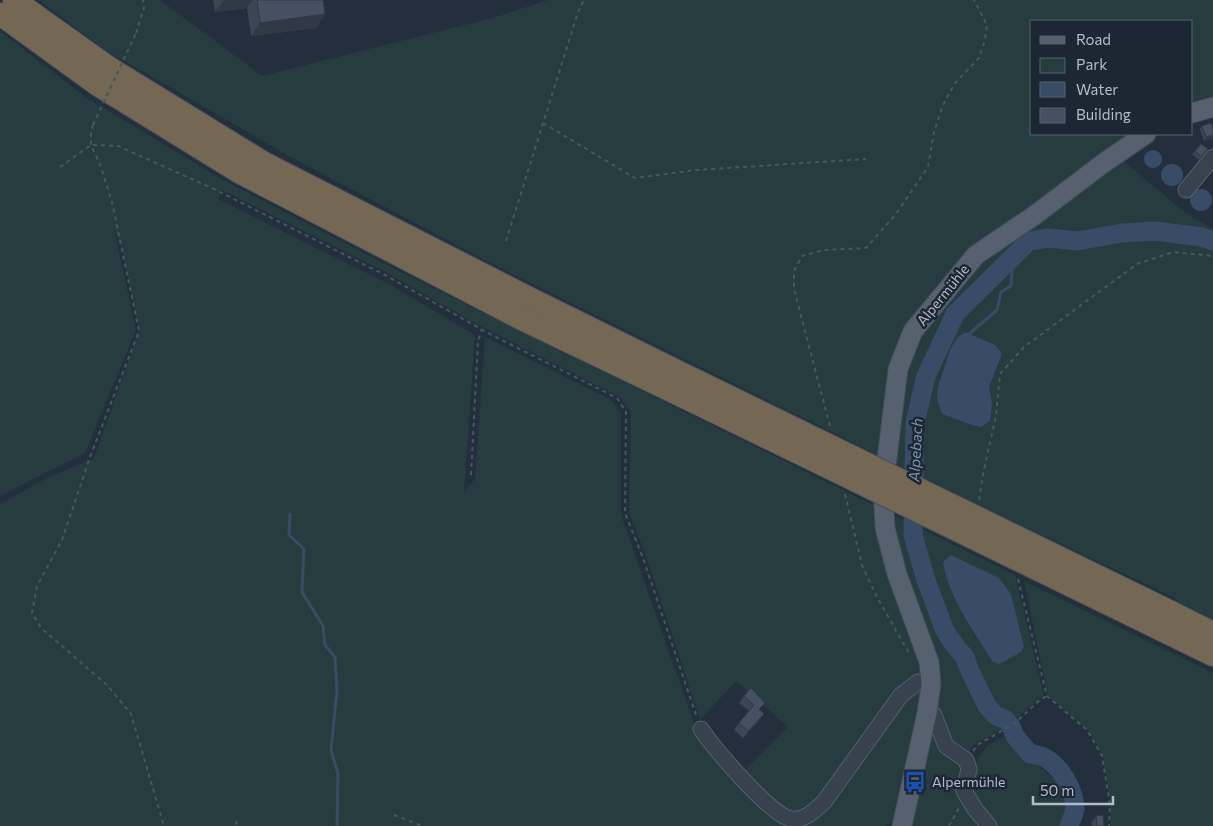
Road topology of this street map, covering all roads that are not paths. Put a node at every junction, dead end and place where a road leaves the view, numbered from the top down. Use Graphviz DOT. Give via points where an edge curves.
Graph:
graph roads {
  1 [pos="14,0"];
  2 [pos="0,14"];
  3 [pos="1213,107"];
  4 [pos="1193,113"];
  5 [pos="1145,135"];
  6 [pos="1213,157"];
  7 [pos="1186,190"];
  8 [pos="689,388"];
  9 [pos="1167,621"];
  10 [pos="1213,633"];
  11 [pos="1213,655"];
  12 [pos="931,684"];
  13 [pos="927,713"];
  14 [pos="701,729"];
  15 [pos="902,826"];
  16 [pos="989,826"];
  1 -- 8 [label="highway" via="108,67 264,163 531,299"];
  2 -- 8 [label="highway" via="98,85 239,172 522,319"];
  3 -- 4 [label="main road"];
  5 -- 12 [label="main road, Alpermühle" via="976,255 913,331 898,369 883,491 885,528 897,574 929,662"];
  6 -- 7 [label="street"];
  8 -- 9 [label="highway, bridge"];
  9 -- 10 [label="highway"];
  9 -- 11 [label="highway"];
  12 -- 13 [label="main road, Alpermühle"];
  12 -- 14 [label="street" via="918,682 901,695 824,802 808,816 791,819 779,813 746,782"];
  13 -- 15 [label="main road, Alpermühle"];
  13 -- 16 [label="street" via="934,716 946,746 966,760 969,769 964,790"];
}
